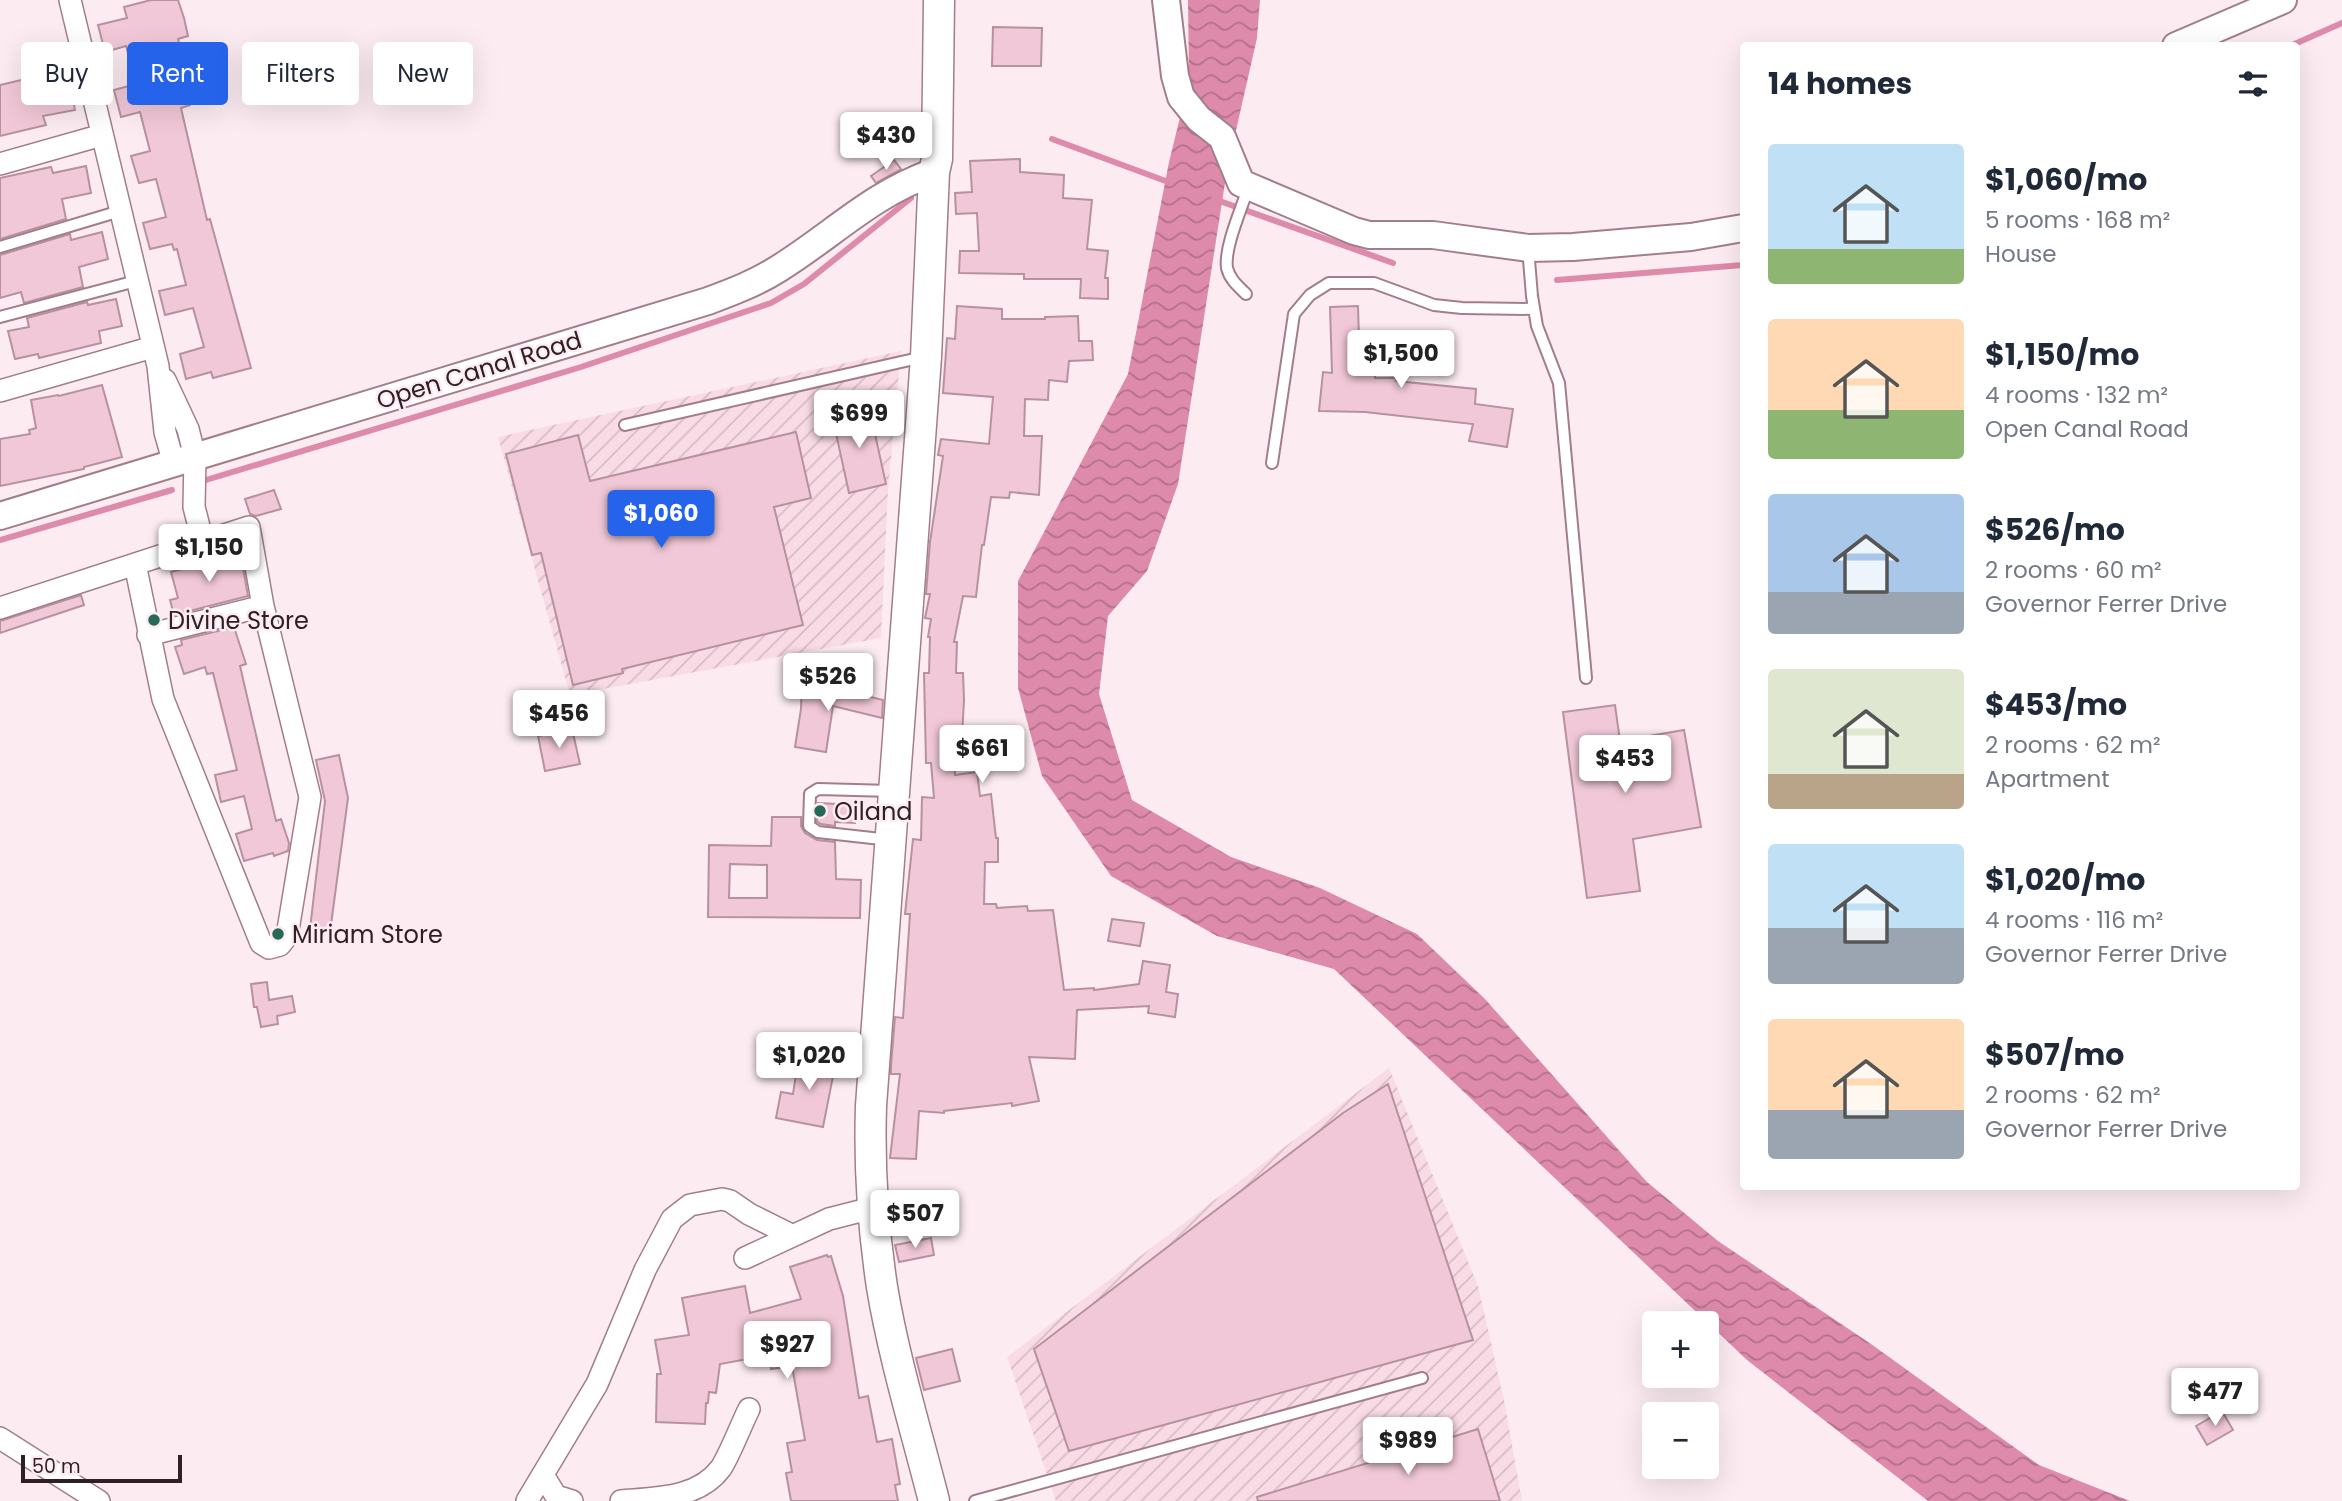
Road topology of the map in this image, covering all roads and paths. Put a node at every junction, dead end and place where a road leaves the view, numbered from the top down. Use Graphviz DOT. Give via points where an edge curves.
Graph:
graph roads {
  1 [pos="70,0"];
  2 [pos="939,0"];
  3 [pos="1166,0"];
  4 [pos="2283,0"];
  5 [pos="2185,42"];
  6 [pos="102,135"];
  7 [pos="0,164"];
  8 [pos="934,172"];
  9 [pos="1248,188"];
  10 [pos="120,211"];
  11 [pos="1740,229"];
  12 [pos="0,247"];
  13 [pos="1528,248"];
  14 [pos="136,281"];
  15 [pos="1247,294"];
  16 [pos="1534,309"];
  17 [pos="0,317"];
  18 [pos="155,357"];
  19 [pos="926,357"];
  20 [pos="1,387"];
  21 [pos="625,425"];
  22 [pos="184,461"];
  23 [pos="1272,463"];
  24 [pos="0,516"];
  25 [pos="203,542"];
  26 [pos="135,564"];
  27 [pos="263,606"];
  28 [pos="0,608"];
  29 [pos="148,635"];
  30 [pos="1586,678"];
  31 [pos="895,792"];
  32 [pos="892,840"];
  33 [pos="872,1208"];
  34 [pos="791,1236"];
  35 [pos="745,1258"];
  36 [pos="1422,1378"];
  37 [pos="750,1409"];
  38 [pos="0,1437"];
  39 [pos="543,1475"];
  40 [pos="99,1501"];
  41 [pos="527,1501"];
  42 [pos="572,1501"];
  43 [pos="621,1501"];
  44 [pos="934,1501"];
  45 [pos="975,1501"];
  1 -- 6 [label="street"];
  2 -- 8 [label="main road"];
  3 -- 9 [label="street" via="1181,97 1224,140 1241,183"];
  4 -- 5 [label="street"];
  6 -- 7 [label="street"];
  6 -- 10 [label="street"];
  8 -- 19 [label="main road"];
  8 -- 22 [label="street, Open Canal Road" via="876,199 779,269 708,301"];
  9 -- 13 [label="street" via="1368,235 1433,235"];
  9 -- 15 [label="lane" via="1227,267 1233,282"];
  10 -- 12 [label="lane"];
  10 -- 14 [label="street"];
  11 -- 13 [label="street" via="1691,237"];
  13 -- 16 [label="lane"];
  14 -- 17 [label="lane"];
  14 -- 18 [label="street"];
  16 -- 23 [label="lane" via="1434,305 1374,283 1329,283 1310,295 1294,314"];
  16 -- 30 [label="lane" via="1559,383"];
  18 -- 20 [label="street"];
  18 -- 22 [label="street" via="165,432"];
  19 -- 21 [label="lane"];
  19 -- 31 [label="main road"];
  22 -- 24 [label="street, Open Canal Road"];
  22 -- 25 [label="street"];
  25 -- 26 [label="street"];
  25 -- 27 [label="street" via="249,527"];
  26 -- 28 [label="street"];
  26 -- 29 [label="street"];
  27 -- 29 [label="street"];
  27 -- 29 [label="street" via="310,797 288,936 270,948 261,943 163,699"];
  31 -- 32 [label="main road"];
  31 -- 32 [label="lane" via="818,789 810,794 809,826 818,832"];
  32 -- 33 [label="main road" via="871,1106"];
  33 -- 34 [label="street" via="840,1215"];
  33 -- 44 [label="main road" via="894,1342"];
  34 -- 35 [label="street"];
  34 -- 39 [label="street" via="722,1199 691,1205 672,1219 597,1384"];
  36 -- 45 [label="lane"];
  37 -- 43 [label="street" via="722,1466 706,1483 690,1492"];
  38 -- 40 [label="street"];
  39 -- 41 [label="street"];
  39 -- 42 [label="street" via="556,1496"];
}
